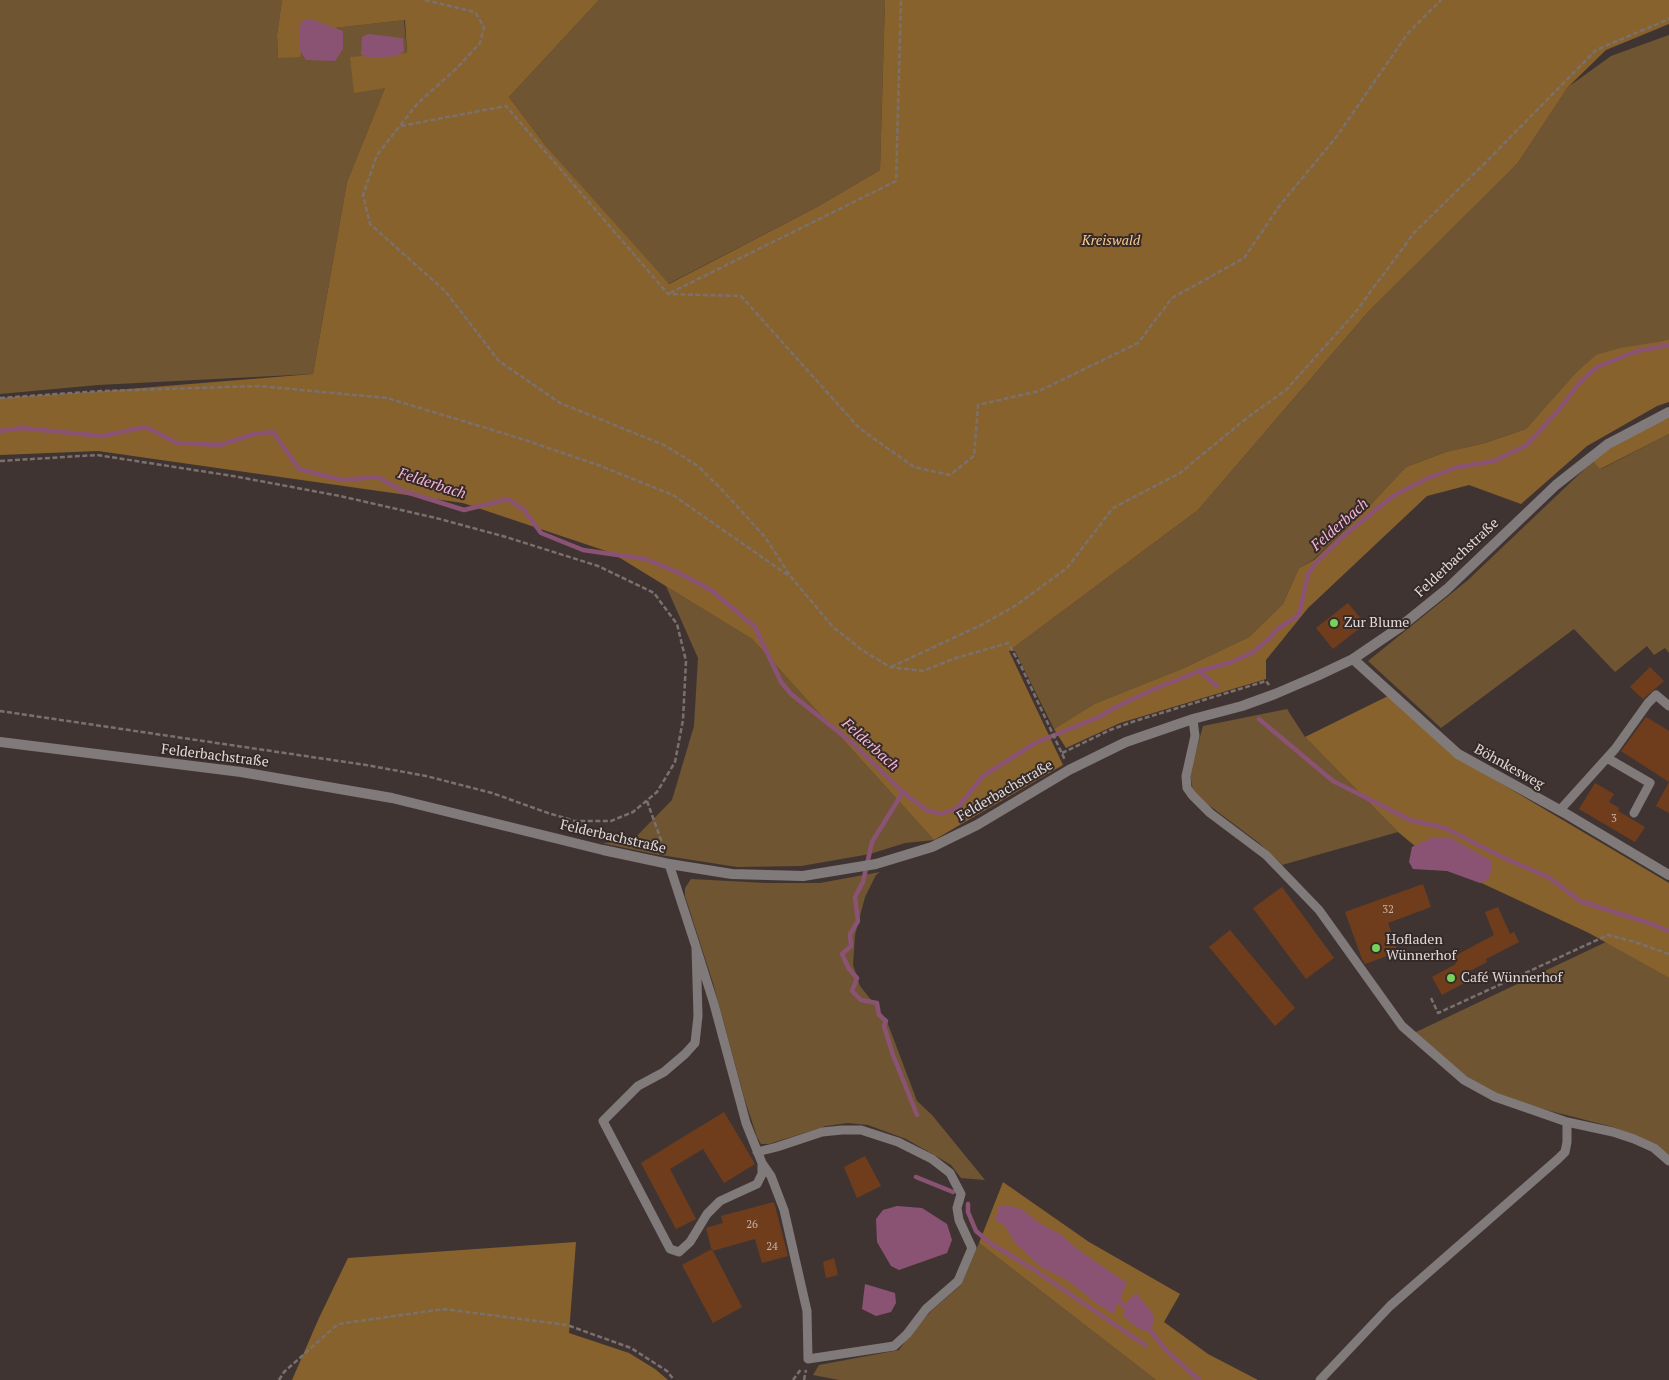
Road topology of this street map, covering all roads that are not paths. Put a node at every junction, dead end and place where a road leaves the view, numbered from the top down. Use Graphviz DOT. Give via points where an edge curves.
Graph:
graph roads {
  1 [pos="1669,412"];
  2 [pos="1353,659"];
  3 [pos="1669,706"];
  4 [pos="1193,719"];
  5 [pos="0,742"];
  6 [pos="1607,758"];
  7 [pos="1560,810"];
  8 [pos="1634,813"];
  9 [pos="669,864"];
  10 [pos="1669,875"];
  11 [pos="696,947"];
  12 [pos="1567,1122"];
  13 [pos="757,1152"];
  14 [pos="1669,1161"];
  15 [pos="762,1163"];
  16 [pos="1320,1380"];
  1 -- 2 [label="street, Felderbachstraße" via="1608,444 1556,485 1446,589 1400,627"];
  2 -- 4 [label="street, Felderbachstraße" via="1275,694"];
  2 -- 7 [label="street, Böhnkesweg" via="1458,754"];
  3 -- 6 [label="lane" via="1656,695"];
  4 -- 9 [label="street, Felderbachstraße" via="1126,742 1069,770 932,848 876,864 803,876 732,874"];
  4 -- 12 [label="lane" via="1195,736 1186,776 1187,788 1210,813 1266,855 1319,910 1402,1026 1464,1080 1495,1097"];
  5 -- 9 [label="street, Felderbachstraße" via="241,772 392,798"];
  6 -- 7 [label="lane"];
  6 -- 8 [label="lane" via="1650,783"];
  7 -- 10 [label="street, Böhnkesweg"];
  9 -- 11 [label="lane"];
  11 -- 13 [label="lane" via="743,1114"];
  11 -- 15 [label="lane" via="698,1016 695,1043 664,1072 638,1086 603,1121 670,1249 679,1252 720,1201 757,1184 762,1174"];
  12 -- 14 [label="lane" via="1634,1138 1654,1148"];
  12 -- 16 [label="lane" via="1567,1142 1558,1159 1401,1296"];
  13 -- 15 [label="lane"];
  13 -- 15 [label="lane" via="822,1132 861,1130 898,1142 932,1159 950,1172 961,1194 957,1208 959,1220 972,1248 958,1281 926,1309 894,1346 808,1359 808,1310 784,1210 771,1176"];
}
